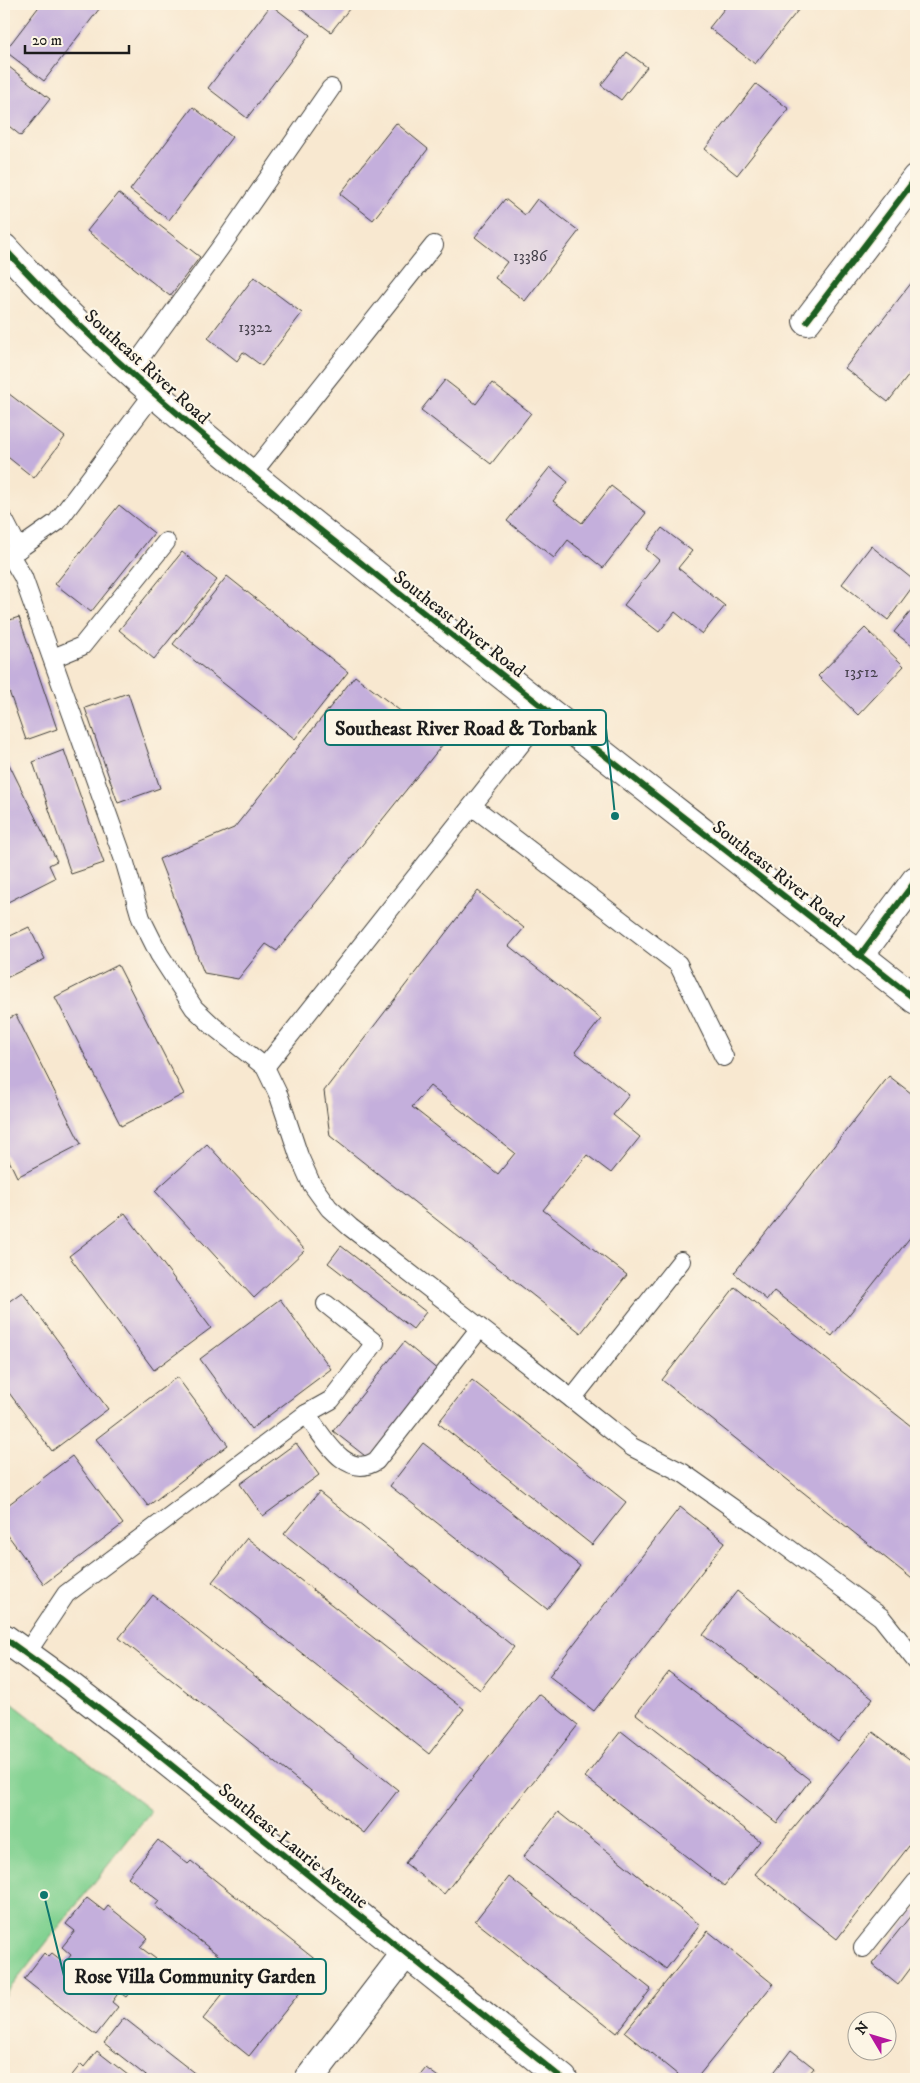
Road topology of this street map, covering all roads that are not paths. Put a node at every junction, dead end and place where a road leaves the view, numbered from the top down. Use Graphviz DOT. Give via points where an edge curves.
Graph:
graph roads {
  1 [pos="331,88"];
  2 [pos="916,178"];
  3 [pos="434,245"];
  4 [pos="4,248"];
  5 [pos="807,320"];
  6 [pos="130,372"];
  7 [pos="154,393"];
  8 [pos="251,475"];
  9 [pos="4,520"];
  10 [pos="166,542"];
  11 [pos="11,554"];
  12 [pos="52,658"];
  13 [pos="547,711"];
  14 [pos="472,806"];
  15 [pos="916,880"];
  16 [pos="860,955"];
  17 [pos="916,1000"];
  18 [pos="724,1057"];
  19 [pos="265,1067"];
  20 [pos="680,1261"];
  21 [pos="326,1304"];
  22 [pos="480,1328"];
  23 [pos="572,1399"];
  24 [pos="306,1414"];
  25 [pos="4,1638"];
  26 [pos="26,1654"];
  27 [pos="916,1661"];
  28 [pos="916,1882"];
  29 [pos="863,1948"];
  30 [pos="405,1954"];
  31 [pos="308,2079"];
  32 [pos="563,2079"];
  1 -- 6 [label="lane"];
  2 -- 5 [label="street"];
  3 -- 8 [label="lane"];
  4 -- 6 [label="street, Southeast River Road"];
  6 -- 7 [label="street, Southeast River Road"];
  7 -- 8 [label="street, Southeast River Road"];
  7 -- 11 [label="lane" via="57,522"];
  8 -- 13 [label="street, Southeast River Road"];
  9 -- 11 [label="lane"];
  10 -- 12 [label="lane" via="82,646"];
  11 -- 12 [label="lane" via="23,577"];
  12 -- 19 [label="lane" via="125,863 141,918 158,954 194,1008"];
  13 -- 14 [label="lane"];
  13 -- 16 [label="street, Southeast River Road"];
  14 -- 18 [label="lane" via="678,964"];
  14 -- 19 [label="lane"];
  15 -- 16 [label="street"];
  16 -- 17 [label="street, Southeast River Road"];
  19 -- 22 [label="lane" via="311,1183 329,1208"];
  20 -- 23 [label="lane"];
  21 -- 24 [label="lane" via="375,1343 331,1400"];
  22 -- 23 [label="lane"];
  22 -- 24 [label="lane" via="369,1466 345,1462"];
  23 -- 27 [label="lane" via="632,1448 683,1473 881,1617"];
  24 -- 26 [label="lane" via="66,1594"];
  25 -- 26 [label="street, Southeast Laurie Avenue"];
  26 -- 30 [label="street, Southeast Laurie Avenue" via="130,1732"];
  28 -- 29 [label="lane"];
  30 -- 31 [label="street"];
  30 -- 32 [label="street, Southeast Laurie Avenue"];
}
